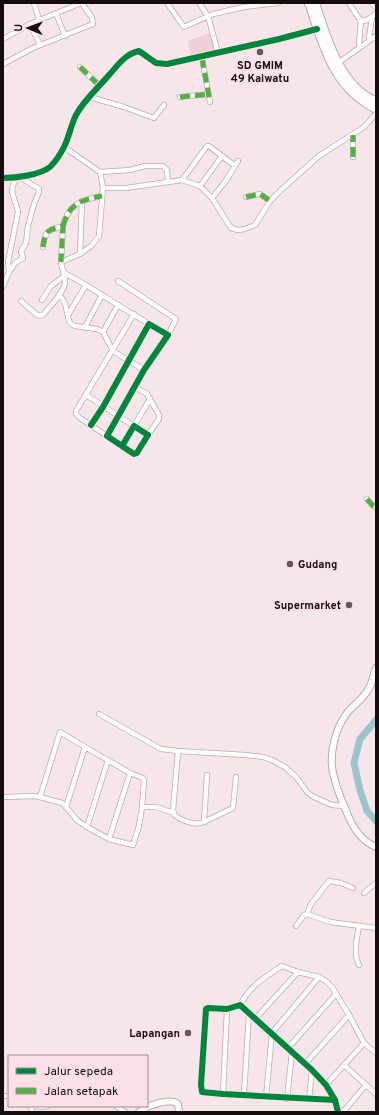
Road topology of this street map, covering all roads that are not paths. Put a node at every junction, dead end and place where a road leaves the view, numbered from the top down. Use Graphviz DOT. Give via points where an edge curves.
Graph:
graph roads {
  1 [pos="34,3"];
  2 [pos="81,3"];
  3 [pos="167,3"];
  4 [pos="199,3"];
  5 [pos="278,3"];
  6 [pos="309,3"];
  7 [pos="315,3"];
  8 [pos="372,3"];
  9 [pos="347,4"];
  10 [pos="376,8"];
  11 [pos="56,14"];
  12 [pos="374,15"];
  13 [pos="208,16"];
  14 [pos="39,20"];
  15 [pos="361,21"];
  16 [pos="30,24"];
  17 [pos="317,29"];
  18 [pos="65,36"];
  19 [pos="376,36"];
  20 [pos="3,39"];
  21 [pos="370,40"];
  22 [pos="40,45"];
  23 [pos="360,47"];
  24 [pos="218,53"];
  25 [pos="202,58"];
  26 [pos="3,64"];
  27 [pos="338,64"];
  28 [pos="80,67"];
  29 [pos="100,86"];
  30 [pos="208,94"];
  31 [pos="90,97"];
  32 [pos="180,98"];
  33 [pos="376,101"];
  34 [pos="210,102"];
  35 [pos="164,105"];
  36 [pos="376,109"];
  37 [pos="376,114"];
  38 [pos="353,135"];
  39 [pos="64,147"];
  40 [pos="222,156"];
  41 [pos="353,157"];
  42 [pos="100,172"];
  43 [pos="19,177"];
  44 [pos="3,178"];
  45 [pos="182,180"];
  46 [pos="168,182"];
  47 [pos="200,186"];
  48 [pos="103,188"];
  49 [pos="102,196"];
  50 [pos="246,197"];
  51 [pos="212,198"];
  52 [pos="82,201"];
  53 [pos="270,201"];
  54 [pos="63,226"];
  55 [pos="43,247"];
  56 [pos="80,254"];
  57 [pos="61,262"];
  58 [pos="9,272"];
  59 [pos="64,274"];
  60 [pos="118,281"];
  61 [pos="86,285"];
  62 [pos="3,286"];
  63 [pos="59,295"];
  64 [pos="102,295"];
  65 [pos="42,300"];
  66 [pos="21,301"];
  67 [pos="118,305"];
  68 [pos="134,314"];
  69 [pos="68,315"];
  70 [pos="149,324"];
  71 [pos="85,327"];
  72 [pos="103,332"];
  73 [pos="168,335"];
  74 [pos="113,350"];
  75 [pos="128,361"];
  76 [pos="144,370"];
  77 [pos="135,387"];
  78 [pos="86,395"];
  79 [pos="150,399"];
  80 [pos="103,407"];
  81 [pos="118,417"];
  82 [pos="91,425"];
  83 [pos="134,426"];
  84 [pos="107,436"];
  85 [pos="148,436"];
  86 [pos="122,446"];
  87 [pos="367,499"];
  88 [pos="376,506"];
  89 [pos="376,668"];
  90 [pos="99,714"];
  91 [pos="86,747"];
  92 [pos="178,751"];
  93 [pos="108,760"];
  94 [pos="130,773"];
  95 [pos="207,775"];
  96 [pos="236,777"];
  97 [pos="3,797"];
  98 [pos="40,797"];
  99 [pos="344,806"];
  100 [pos="66,807"];
  101 [pos="142,807"];
  102 [pos="174,813"];
  103 [pos="204,822"];
  104 [pos="87,827"];
  105 [pos="109,838"];
  106 [pos="376,847"];
  107 [pos="376,883"];
  108 [pos="353,888"];
  109 [pos="364,893"];
  110 [pos="307,914"];
  111 [pos="296,926"];
  112 [pos="358,926"];
  113 [pos="376,928"];
  114 [pos="359,965"];
  115 [pos="298,972"];
  116 [pos="319,977"];
  117 [pos="336,994"];
  118 [pos="240,1004"];
  119 [pos="227,1009"];
  120 [pos="249,1013"];
  121 [pos="350,1015"];
  122 [pos="256,1018"];
  123 [pos="272,1033"];
  124 [pos="364,1043"];
  125 [pos="290,1050"];
  126 [pos="376,1053"];
  127 [pos="305,1064"];
  128 [pos="344,1065"];
  129 [pos="312,1070"];
  130 [pos="326,1085"];
  131 [pos="366,1085"];
  132 [pos="223,1094"];
  133 [pos="376,1094"];
  134 [pos="244,1095"];
  135 [pos="266,1097"];
  136 [pos="287,1098"];
  137 [pos="309,1099"];
  138 [pos="335,1100"];
  139 [pos="139,1112"];
  140 [pos="179,1112"];
  141 [pos="338,1112"];
  142 [pos="343,1112"];
  1 -- 14 [label="street"];
  2 -- 11 [label="street"];
  2 -- 18 [label="street" via="92,18 93,24"];
  3 -- 13 [label="street" via="184,27"];
  4 -- 13 [label="street"];
  5 -- 13 [label="street" via="244,7"];
  6 -- 17 [label="highway"];
  7 -- 27 [label="highway"];
  8 -- 10 [label="street"];
  9 -- 15 [label="street"];
  11 -- 14 [label="street"];
  11 -- 18 [label="street"];
  12 -- 15 [label="street"];
  12 -- 21 [label="street"];
  13 -- 24 [label="street"];
  14 -- 16 [label="street"];
  15 -- 23 [label="street" via="358,43"];
  16 -- 20 [label="street"];
  16 -- 22 [label="street"];
  17 -- 24 [label="street"];
  17 -- 36 [label="highway" via="339,77 352,93"];
  18 -- 22 [label="street"];
  19 -- 21 [label="street"];
  21 -- 23 [label="street"];
  22 -- 26 [label="street"];
  23 -- 27 [label="street"];
  24 -- 25 [label="street"];
  25 -- 29 [label="street" via="162,65 139,51 132,52"];
  25 -- 30 [label="street"];
  27 -- 33 [label="highway" via="358,90"];
  28 -- 29 [label="street"];
  29 -- 31 [label="street"];
  30 -- 32 [label="street"];
  30 -- 34 [label="street"];
  31 -- 35 [label="street" via="154,118"];
  31 -- 39 [label="street" via="75,117"];
  37 -- 38 [label="street"];
  38 -- 41 [label="street"];
  38 -- 53 [label="street" via="319,156"];
  39 -- 42 [label="street"];
  39 -- 43 [label="street" via="49,168"];
  40 -- 45 [label="street" via="207,146"];
  40 -- 47 [label="street"];
  40 -- 51 [label="street" via="237,163"];
  42 -- 46 [label="street" via="159,166 167,170"];
  42 -- 48 [label="street"];
  43 -- 44 [label="street"];
  43 -- 58 [label="street" via="12,187 18,212 8,262"];
  43 -- 58 [label="street" via="39,192 28,226 26,243 22,251 23,258 15,263"];
  45 -- 46 [label="street"];
  45 -- 47 [label="street"];
  46 -- 48 [label="street" via="126,188"];
  47 -- 51 [label="street"];
  48 -- 49 [label="street"];
  49 -- 52 [label="street"];
  49 -- 56 [label="street" via="99,236"];
  50 -- 53 [label="street" via="260,194"];
  51 -- 53 [label="street" via="230,228 238,230 255,225"];
  52 -- 54 [label="street" via="68,211"];
  52 -- 56 [label="street"];
  54 -- 55 [label="street" via="46,233"];
  54 -- 57 [label="street"];
  56 -- 57 [label="street"];
  57 -- 59 [label="street"];
  58 -- 62 [label="street"];
  59 -- 61 [label="street"];
  59 -- 63 [label="street" via="65,284"];
  59 -- 65 [label="street" via="51,286"];
  60 -- 73 [label="street" via="176,319"];
  61 -- 64 [label="street"];
  61 -- 69 [label="street"];
  63 -- 66 [label="street" via="41,316"];
  63 -- 69 [label="street" via="65,303"];
  64 -- 67 [label="street"];
  64 -- 71 [label="street"];
  67 -- 68 [label="street"];
  67 -- 72 [label="street"];
  68 -- 70 [label="street"];
  68 -- 74 [label="street"];
  69 -- 71 [label="street" via="68,320 72,324"];
  70 -- 73 [label="street"];
  70 -- 75 [label="street"];
  71 -- 72 [label="street"];
  72 -- 74 [label="street"];
  73 -- 76 [label="street"];
  74 -- 75 [label="street"];
  74 -- 78 [label="street"];
  75 -- 76 [label="street"];
  75 -- 80 [label="street"];
  76 -- 77 [label="street"];
  77 -- 79 [label="street" via="145,392"];
  77 -- 81 [label="street"];
  78 -- 80 [label="street"];
  78 -- 82 [label="street" via="76,413"];
  79 -- 83 [label="street"];
  79 -- 85 [label="street" via="160,417"];
  80 -- 81 [label="street"];
  80 -- 82 [label="street"];
  81 -- 83 [label="street"];
  81 -- 84 [label="street"];
  82 -- 84 [label="street"];
  83 -- 85 [label="street"];
  83 -- 86 [label="street"];
  84 -- 86 [label="street"];
  85 -- 86 [label="street" via="137,453 134,454"];
  87 -- 88 [label="street"];
  89 -- 99 [label="main road" via="369,688 346,713 335,738 333,773"];
  90 -- 92 [label="street" via="161,749"];
  91 -- 93 [label="street"];
  91 -- 98 [label="street" via="60,732"];
  91 -- 100 [label="street"];
  92 -- 99 [label="street" via="263,757 285,767 314,797 332,805"];
  92 -- 102 [label="street"];
  93 -- 94 [label="street"];
  93 -- 104 [label="street"];
  94 -- 101 [label="street" via="143,778"];
  94 -- 105 [label="street"];
  95 -- 103 [label="street"];
  96 -- 103 [label="street" via="233,808"];
  97 -- 98 [label="street"];
  98 -- 100 [label="street" via="62,803"];
  99 -- 106 [label="main road" via="349,821 360,836 368,844"];
  100 -- 104 [label="street"];
  101 -- 102 [label="street"];
  101 -- 105 [label="street" via="133,845"];
  102 -- 103 [label="street" via="174,816 184,822"];
  104 -- 105 [label="street"];
  107 -- 109 [label="street"];
  108 -- 110 [label="street" via="340,882 329,881 311,904"];
  110 -- 111 [label="street"];
  110 -- 112 [label="street" via="330,922"];
  112 -- 113 [label="street"];
  112 -- 114 [label="street" via="356,961"];
  115 -- 116 [label="street"];
  115 -- 118 [label="street" via="282,966 261,980"];
  115 -- 122 [label="street"];
  116 -- 117 [label="street" via="326,981"];
  116 -- 123 [label="street"];
  117 -- 121 [label="street"];
  117 -- 125 [label="street"];
  118 -- 119 [label="street"];
  118 -- 120 [label="street"];
  119 -- 132 [label="street"];
  119 -- 132 [label="street" via="208,1008 204,1011 202,1090 205,1093"];
  120 -- 122 [label="street"];
  120 -- 134 [label="street"];
  121 -- 124 [label="street"];
  121 -- 127 [label="street"];
  122 -- 123 [label="street"];
  123 -- 125 [label="street"];
  123 -- 135 [label="street"];
  124 -- 126 [label="street"];
  124 -- 128 [label="street"];
  125 -- 127 [label="street"];
  125 -- 136 [label="street"];
  127 -- 129 [label="street"];
  128 -- 130 [label="street"];
  128 -- 131 [label="street"];
  129 -- 130 [label="street"];
  129 -- 137 [label="street"];
  130 -- 138 [label="street"];
  131 -- 133 [label="street"];
  131 -- 142 [label="street"];
  132 -- 134 [label="street"];
  134 -- 135 [label="street"];
  135 -- 136 [label="street"];
  136 -- 137 [label="street"];
  137 -- 138 [label="street"];
  138 -- 141 [label="street"];
  139 -- 140 [label="main road" via="157,1103 174,1101 179,1106"];
}
